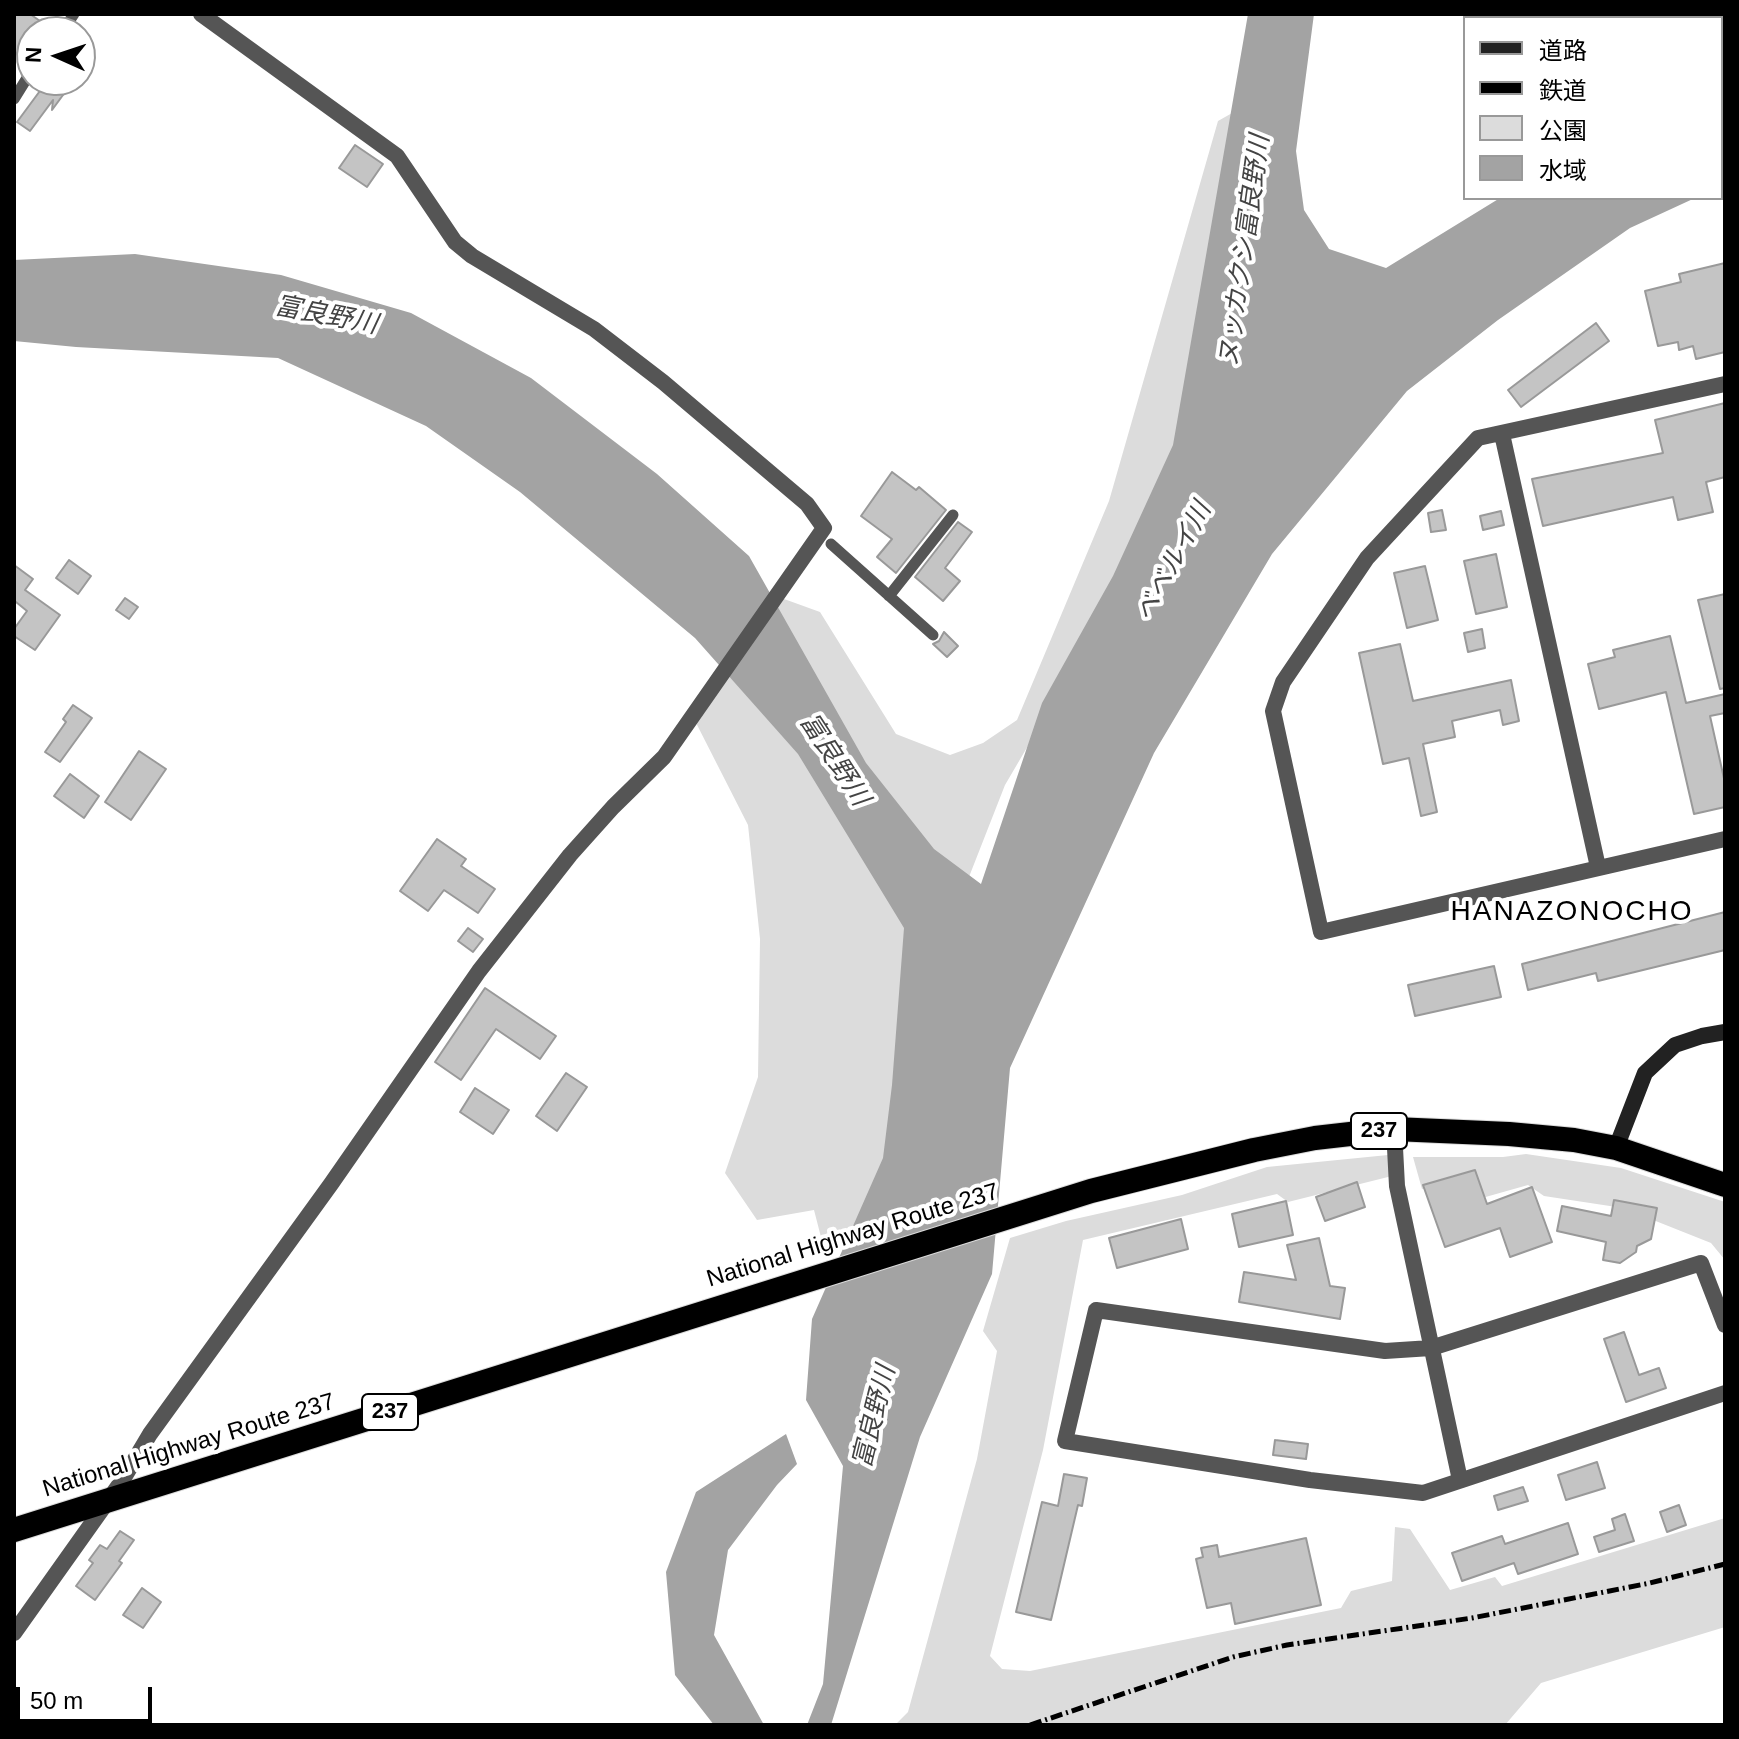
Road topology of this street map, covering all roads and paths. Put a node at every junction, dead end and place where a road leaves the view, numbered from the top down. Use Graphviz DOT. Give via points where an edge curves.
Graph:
graph roads {
  1 [pos="201,14"];
  2 [pos="1725,384"];
  3 [pos="1502,434"];
  4 [pos="953,515"];
  5 [pos="823,544"];
  6 [pos="889,596"];
  7 [pos="933,635"];
  8 [pos="1725,839"];
  9 [pos="1598,867"];
  10 [pos="1725,1032"];
  11 [pos="1394,1129"];
  12 [pos="1616,1148"];
  13 [pos="1725,1185"];
  14 [pos="1725,1325"];
  15 [pos="1431,1348"];
  16 [pos="1725,1393"];
  17 [pos="1460,1480"];
  18 [pos="107,1501"];
  19 [pos="14,1530"];
  20 [pos="14,1633"];
  1 -- 5 [label="street" via="397,156 455,242 472,256 594,329 807,504 824,528"];
  2 -- 3 [label="street"];
  3 -- 9 [label="street"];
  3 -- 9 [label="street" via="1478,438 1367,558 1283,682 1273,711 1321,932"];
  4 -- 6 [label="lane"];
  5 -- 6 [label="lane"];
  5 -- 18 [label="street" via="671,746 570,855 479,971"];
  6 -- 7 [label="lane"];
  8 -- 9 [label="street"];
  10 -- 12 [label="street" via="1675,1045 1645,1073"];
  11 -- 12 [label="highway, National Highway Route 237 / 237" via="1535,1136"];
  11 -- 15 [label="street" via="1397,1186"];
  11 -- 18 [label="highway, National Highway Route 237 / 237" via="1254,1150 1091,1191"];
  12 -- 13 [label="highway, National Highway Route 237 / 237"];
  14 -- 15 [label="street" via="1701,1263"];
  15 -- 17 [label="street"];
  15 -- 17 [label="street" via="1385,1351 1096,1310 1065,1441 1423,1493"];
  16 -- 17 [label="street"];
  18 -- 19 [label="highway, National Highway Route 237 / 237"];
  18 -- 20 [label="street"];
}
